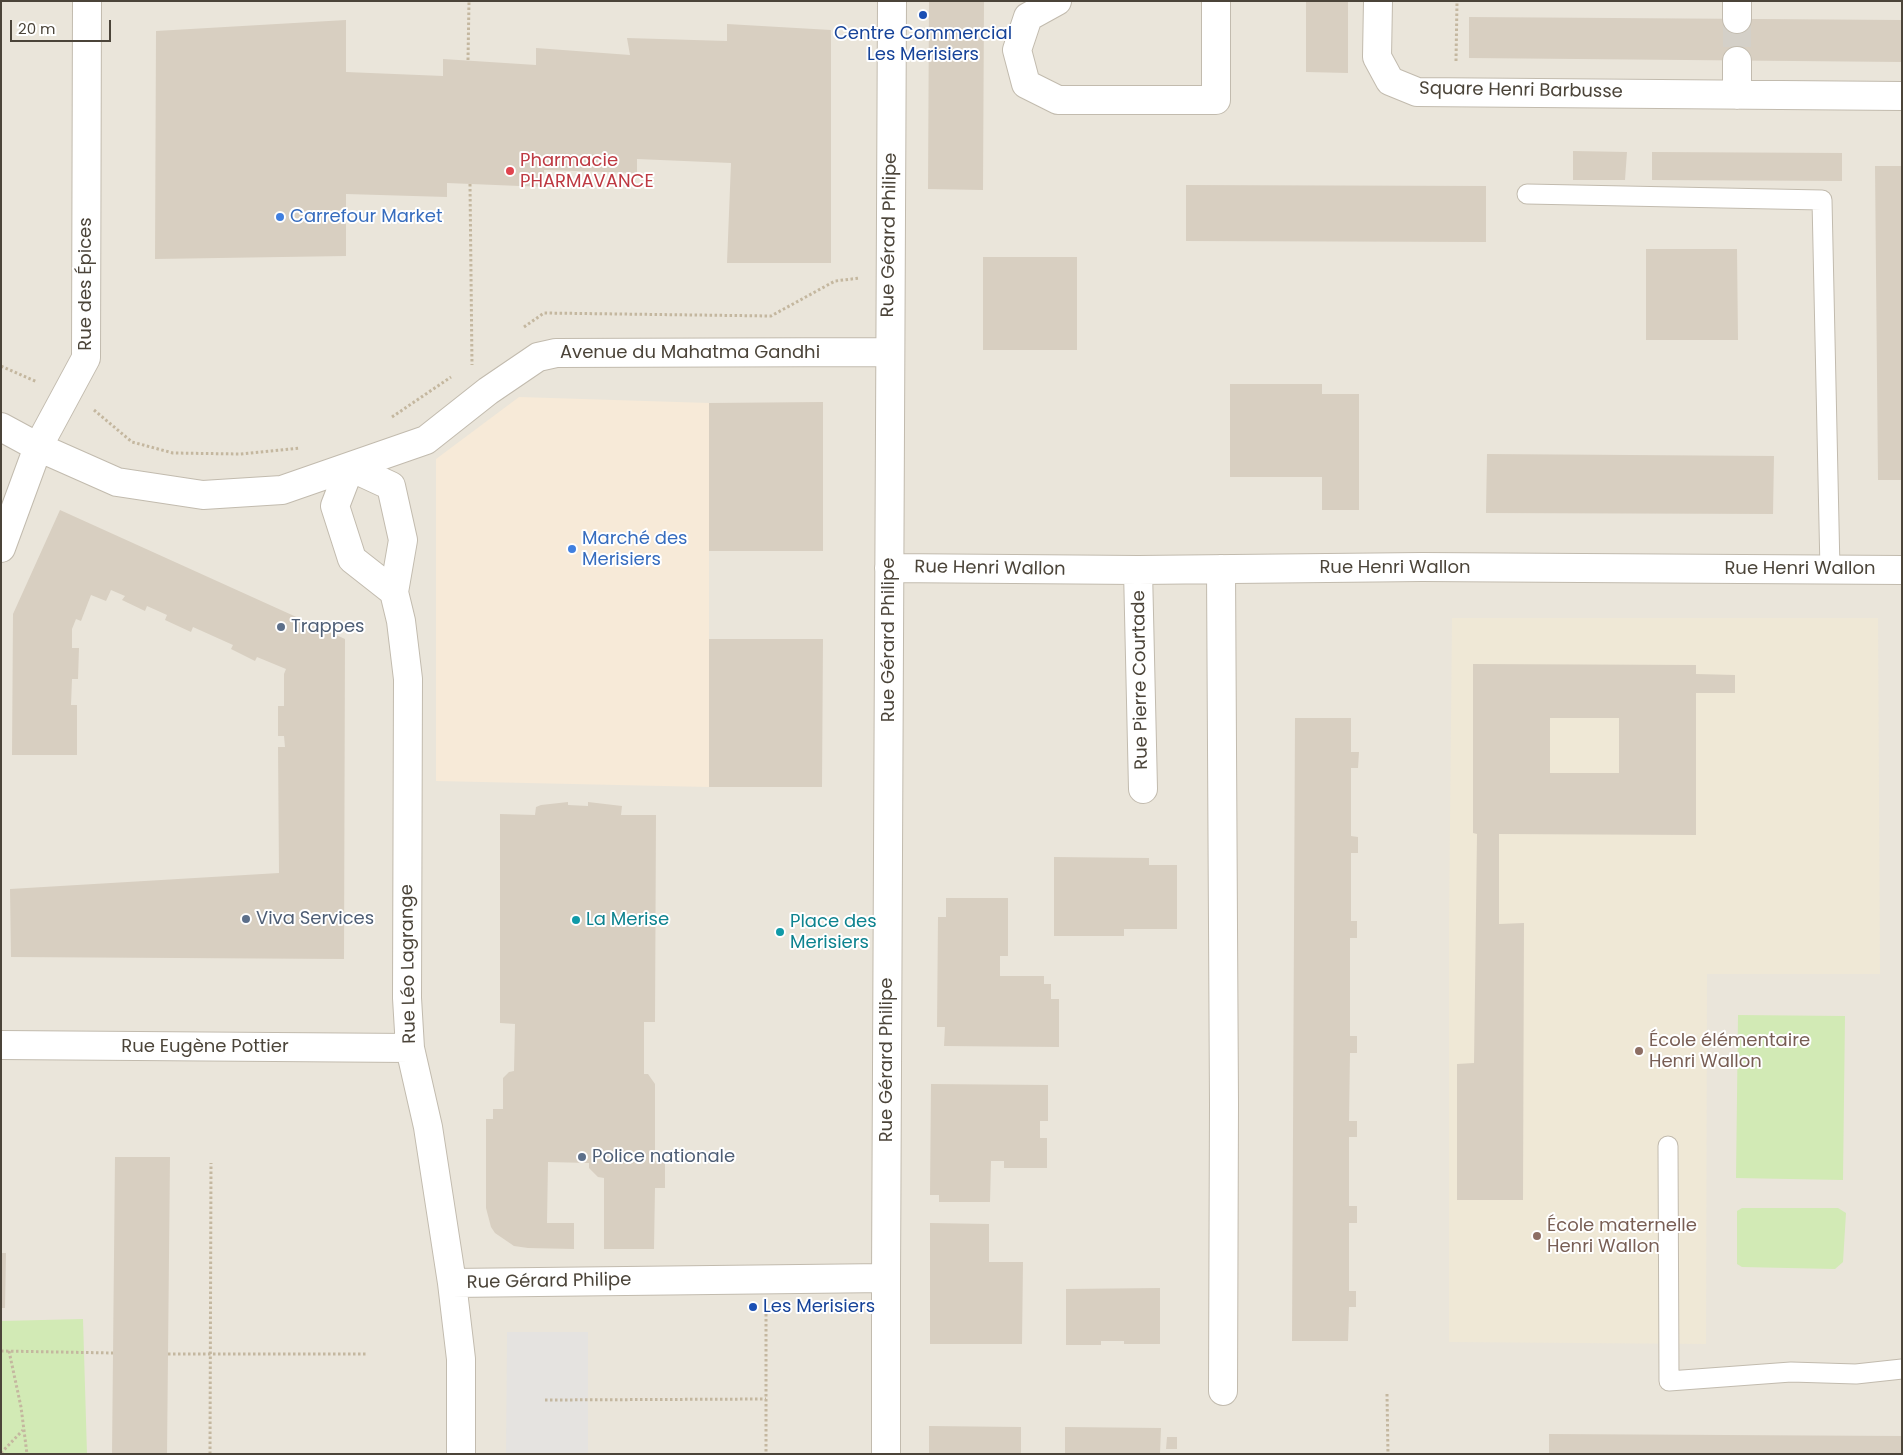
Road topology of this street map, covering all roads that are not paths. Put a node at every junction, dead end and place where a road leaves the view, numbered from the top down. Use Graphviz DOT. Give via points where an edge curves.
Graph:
graph roads {
  1 [pos="87,1"];
  2 [pos="892,1"];
  3 [pos="1056,1"];
  4 [pos="1216,1"];
  5 [pos="1378,1"];
  6 [pos="1737,60"];
  7 [pos="1737,95"];
  8 [pos="1902,96"];
  9 [pos="1528,194"];
  10 [pos="888,352"];
  11 [pos="1,427"];
  12 [pos="38,447"];
  13 [pos="350,467"];
  14 [pos="1,548"];
  15 [pos="889,568"];
  16 [pos="1221,569"];
  17 [pos="1138,570"];
  18 [pos="1830,570"];
  19 [pos="1902,570"];
  20 [pos="394,592"];
  21 [pos="1143,789"];
  22 [pos="1,1046"];
  23 [pos="410,1048"];
  24 [pos="1668,1146"];
  25 [pos="886,1278"];
  26 [pos="452,1283"];
  27 [pos="1902,1370"];
  28 [pos="1223,1391"];
  29 [pos="461,1454"];
  30 [pos="886,1454"];
  1 -- 12 [label="street, Rue des Épices" via="86,358"];
  2 -- 10 [label="street, Rue Gérard Philipe"];
  3 -- 4 [label="street" via="1028,17 1017,50 1026,84 1058,100 1216,100"];
  5 -- 7 [label="street, Square Henri Barbusse" via="1377,57 1390,80 1417,92"];
  6 -- 7 [label="street"];
  7 -- 8 [label="street, Square Henri Barbusse"];
  9 -- 18 [label="lane" via="1822,200"];
  10 -- 13 [label="street, Avenue du Mahatma Gandhi" via="556,353 538,357 426,440"];
  10 -- 15 [label="street, Rue Gérard Philipe"];
  11 -- 12 [label="street, Avenue du Mahatma Gandhi"];
  12 -- 13 [label="street, Avenue du Mahatma Gandhi" via="117,482 203,495 282,490"];
  12 -- 14 [label="street, Rue des Épices"];
  13 -- 20 [label="street" via="334,506 352,559"];
  13 -- 20 [label="street, Rue Léo Lagrange" via="391,486 403,540"];
  15 -- 17 [label="street, Rue Henri Wallon"];
  15 -- 25 [label="street, Rue Gérard Philipe"];
  16 -- 17 [label="street, Rue Henri Wallon"];
  16 -- 18 [label="street, Rue Henri Wallon"];
  16 -- 28 [label="street"];
  17 -- 21 [label="street, Rue Pierre Courtade"];
  18 -- 19 [label="street, Rue Henri Wallon"];
  20 -- 23 [label="street, Rue Léo Lagrange" via="408,679 407,998"];
  22 -- 23 [label="street, Rue Eugène Pottier"];
  23 -- 26 [label="street, Rue Léo Lagrange" via="428,1127"];
  24 -- 27 [label="lane" via="1669,1381 1791,1372 1856,1374"];
  25 -- 26 [label="street, Rue Gérard Philipe"];
  25 -- 30 [label="street, Rue Gérard Philipe"];
  26 -- 29 [label="street, Rue Léo Lagrange" via="461,1359"];
}
